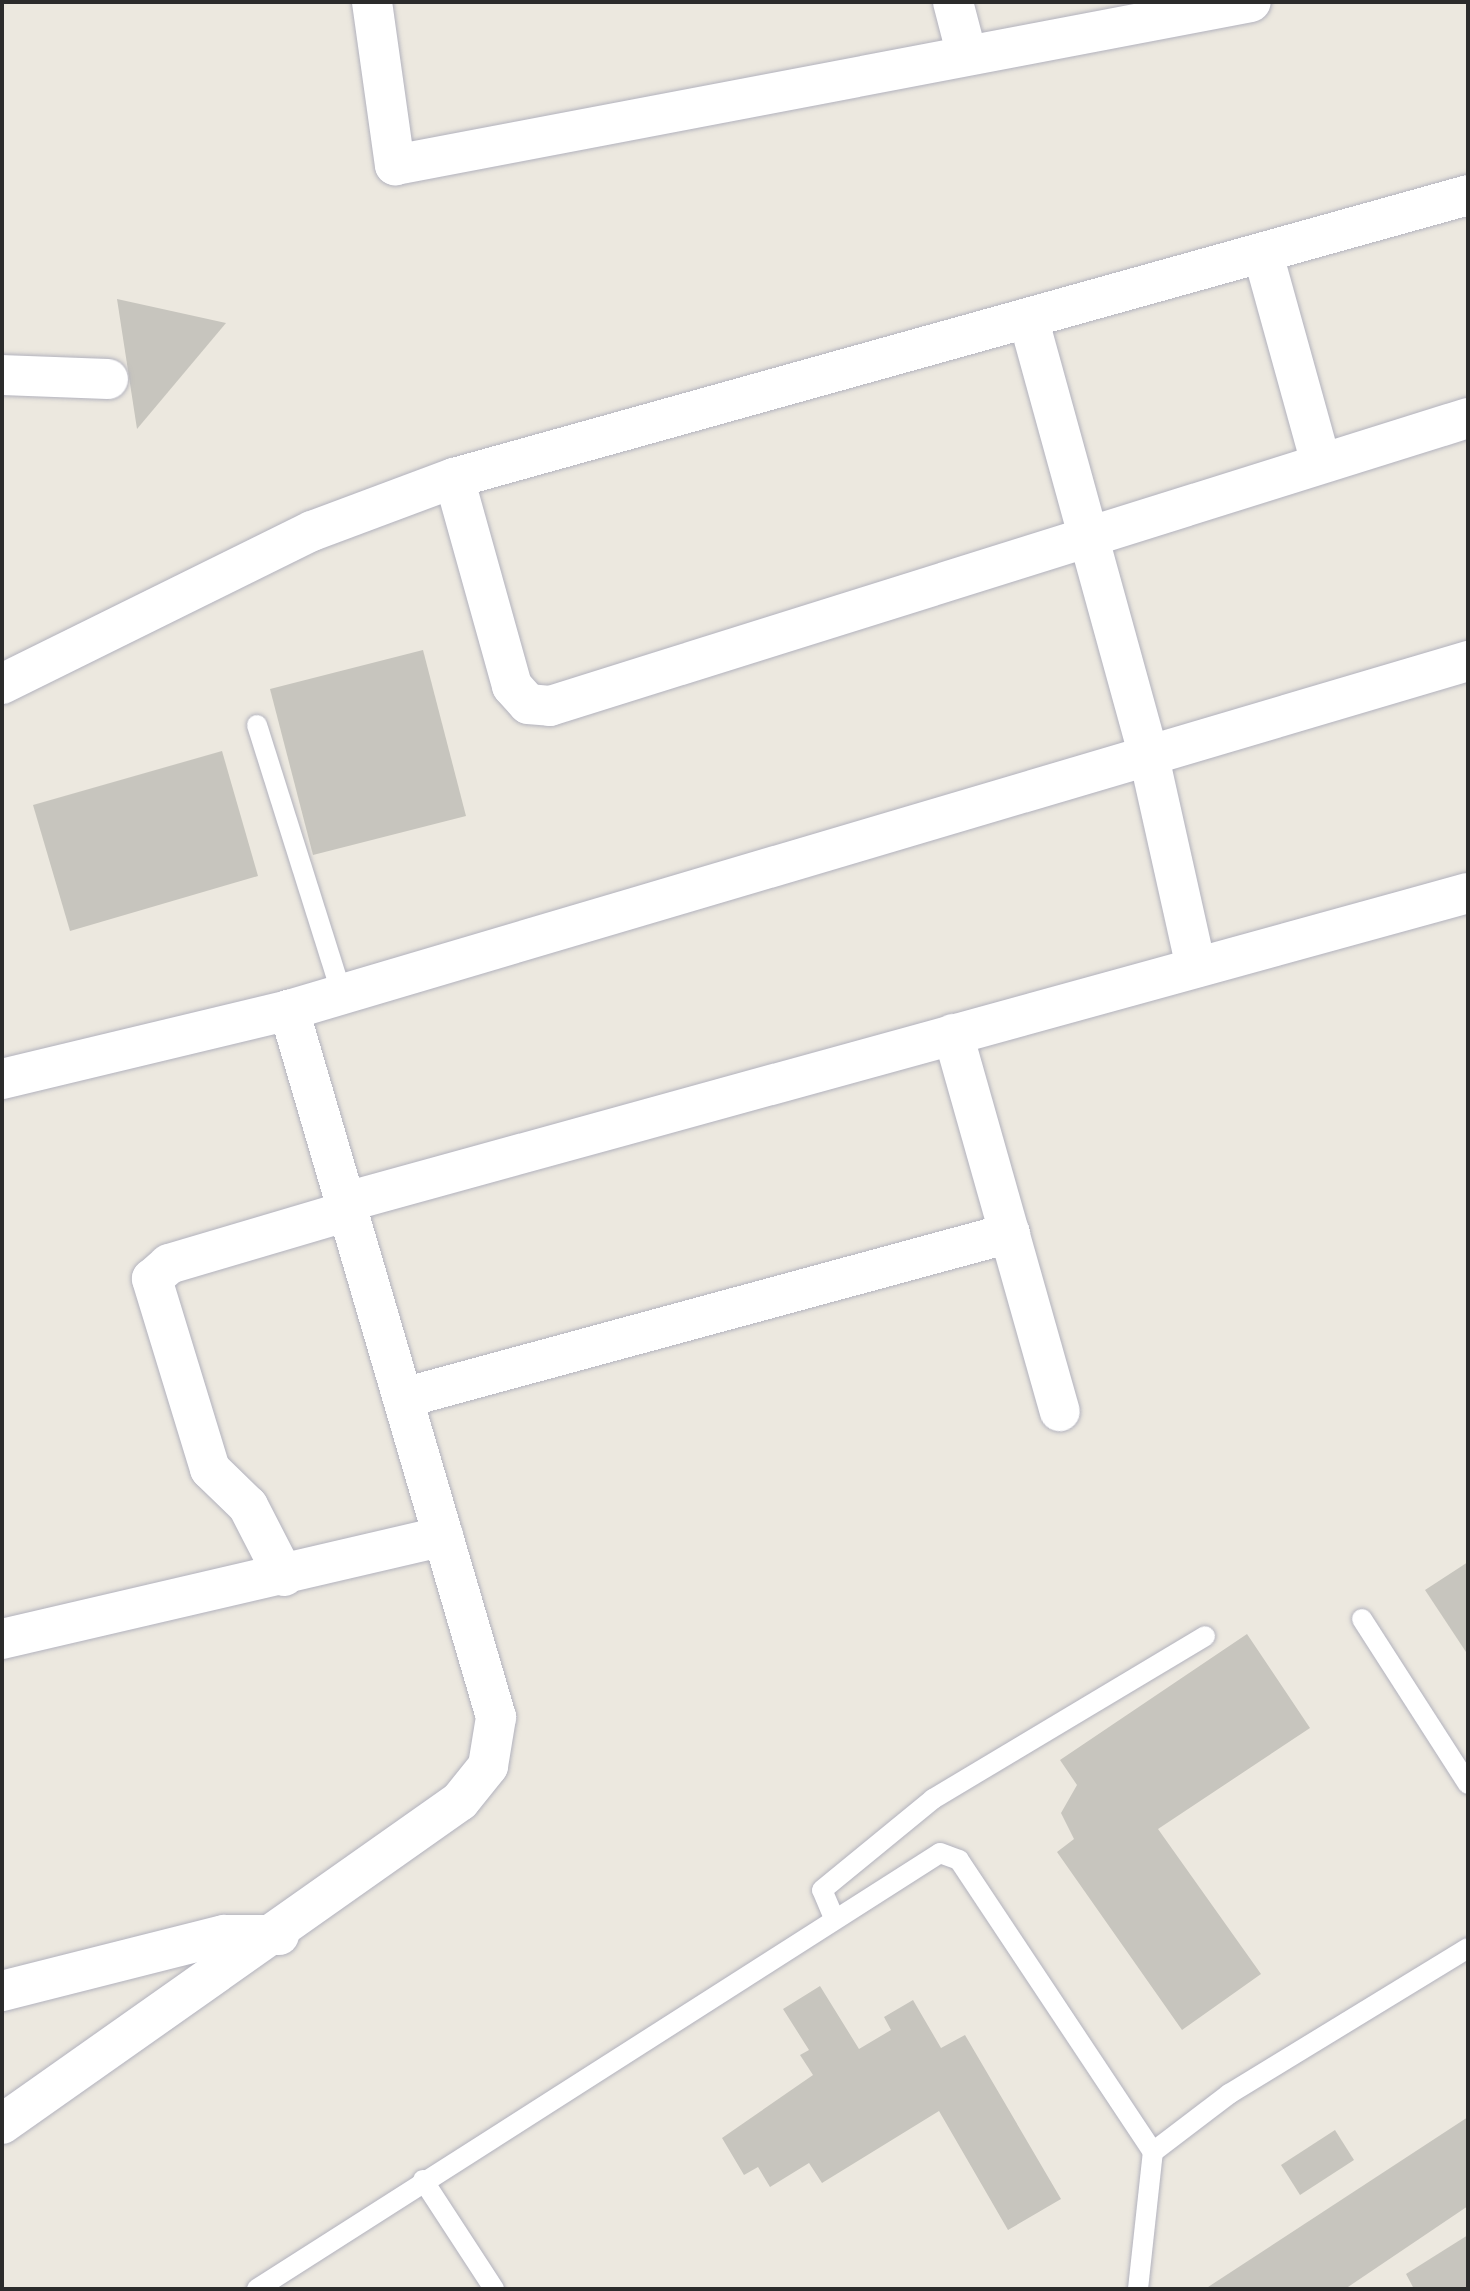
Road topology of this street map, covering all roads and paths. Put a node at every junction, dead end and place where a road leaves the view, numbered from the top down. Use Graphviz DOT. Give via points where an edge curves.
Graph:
graph roads {
  1 [pos="372,2"];
  2 [pos="953,2"];
  3 [pos="1251,2"];
  4 [pos="966,52"];
  5 [pos="1468,195"];
  6 [pos="1263,254"];
  7 [pos="1029,321"];
  8 [pos="2,375"];
  9 [pos="108,379"];
  10 [pos="1468,418"];
  11 [pos="1321,463"];
  12 [pos="454,478"];
  13 [pos="1086,536"];
  14 [pos="1468,661"];
  15 [pos="2,684"];
  16 [pos="257,725"];
  17 [pos="1149,757"];
  18 [pos="1468,893"];
  19 [pos="1196,967"];
  20 [pos="342,995"];
  21 [pos="289,1010"];
  22 [pos="953,1034"];
  23 [pos="2,1079"];
  24 [pos="347,1206"];
  25 [pos="1010,1233"];
  26 [pos="403,1398"];
  27 [pos="1060,1411"];
  28 [pos="443,1536"];
  29 [pos="284,1576"];
  30 [pos="1362,1619"];
  31 [pos="1205,1636"];
  32 [pos="2,1639"];
  33 [pos="1468,1784"];
  34 [pos="834,1918"];
  35 [pos="279,1935"];
  36 [pos="1468,1948"];
  37 [pos="2,1991"];
  38 [pos="2,2124"];
  39 [pos="1153,2152"];
  40 [pos="423,2180"];
  41 [pos="257,2289"];
  42 [pos="494,2289"];
  43 [pos="1138,2289"];
  1 -- 4 [label="street" via="395,165"];
  2 -- 4 [label="street"];
  3 -- 4 [label="street"];
  5 -- 6 [label="street"];
  6 -- 7 [label="street"];
  6 -- 11 [label="street"];
  7 -- 12 [label="street"];
  7 -- 13 [label="street"];
  8 -- 9 [label="street"];
  10 -- 11 [label="street"];
  11 -- 13 [label="street"];
  12 -- 13 [label="street" via="512,686 528,704 550,706"];
  12 -- 15 [label="street" via="312,531"];
  13 -- 17 [label="street"];
  14 -- 17 [label="street"];
  16 -- 20 [label="lane"];
  17 -- 19 [label="street"];
  17 -- 20 [label="street"];
  18 -- 19 [label="street"];
  19 -- 22 [label="street"];
  20 -- 21 [label="street"];
  21 -- 23 [label="street"];
  21 -- 24 [label="street"];
  22 -- 24 [label="street"];
  22 -- 25 [label="street"];
  24 -- 26 [label="street"];
  24 -- 29 [label="street" via="169,1264 152,1279 210,1469 248,1506"];
  25 -- 26 [label="street"];
  25 -- 27 [label="street"];
  26 -- 28 [label="street"];
  28 -- 29 [label="street"];
  28 -- 35 [label="street" via="496,1717 488,1766 460,1801"];
  29 -- 32 [label="street"];
  30 -- 33 [label="lane"];
  31 -- 34 [label="lane" via="896,1827 822,1890"];
  34 -- 39 [label="lane" via="940,1853 959,1860"];
  34 -- 40 [label="lane"];
  35 -- 37 [label="street" via="224,1935"];
  35 -- 38 [label="street"];
  36 -- 39 [label="lane" via="1229,2094"];
  39 -- 43 [label="lane"];
  40 -- 41 [label="lane"];
  40 -- 42 [label="lane"];
}
